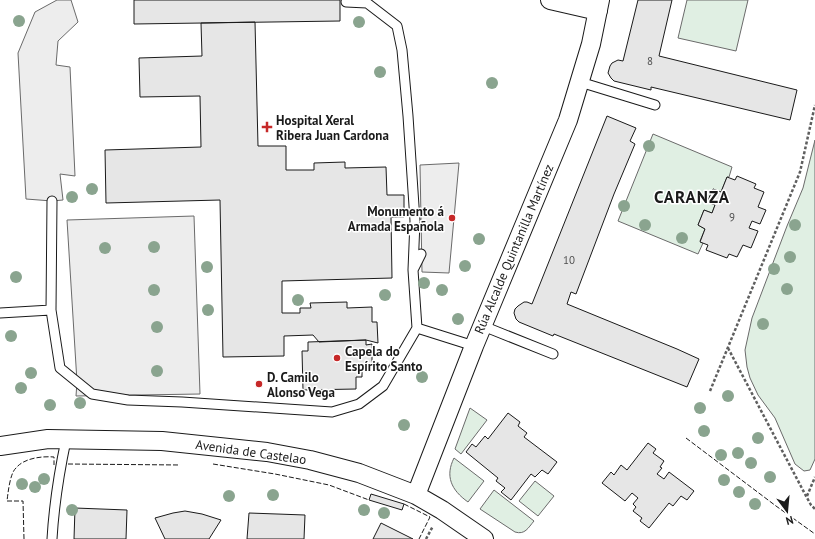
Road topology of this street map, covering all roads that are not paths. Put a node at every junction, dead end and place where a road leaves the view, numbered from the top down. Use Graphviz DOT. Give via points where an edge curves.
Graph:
graph roads {
  1 [pos="550,0"];
  2 [pos="346,2"];
  3 [pos="599,6"];
  4 [pos="580,82"];
  5 [pos="655,105"];
  6 [pos="52,201"];
  7 [pos="422,254"];
  8 [pos="413,270"];
  9 [pos="51,310"];
  10 [pos="0,313"];
  11 [pos="483,326"];
  12 [pos="416,328"];
  13 [pos="474,346"];
  14 [pos="553,354"];
  15 [pos="66,440"];
  16 [pos="0,446"];
  17 [pos="416,495"];
  18 [pos="52,539"];
  19 [pos="484,539"];
  1 -- 3 [label="street"];
  2 -- 8 [label="lane" via="367,3 397,26 402,50 408,116 414,220"];
  3 -- 4 [label="street, Rúa Alcalde Quintanilla Martínez"];
  4 -- 5 [label="lane"];
  4 -- 11 [label="street, Rúa Alcalde Quintanilla Martínez" via="568,120"];
  6 -- 9 [label="lane"];
  7 -- 8 [label="lane"];
  8 -- 12 [label="lane"];
  9 -- 10 [label="lane"];
  9 -- 12 [label="lane" via="60,368 92,394 128,400 332,412 359,404 383,386"];
  11 -- 13 [label="street, Rúa Alcalde Quintanilla Martínez"];
  11 -- 14 [label="lane"];
  12 -- 13 [label="lane"];
  13 -- 17 [label="street, Rúa Alcalde Quintanilla Martínez"];
  15 -- 16 [label="street, Avenida de Castelao"];
  15 -- 17 [label="street, Avenida de Castelao" via="162,441 267,452 359,473"];
  15 -- 18 [label="lane" via="54,507"];
  17 -- 19 [label="street, Avenida de Castelao"];
}
